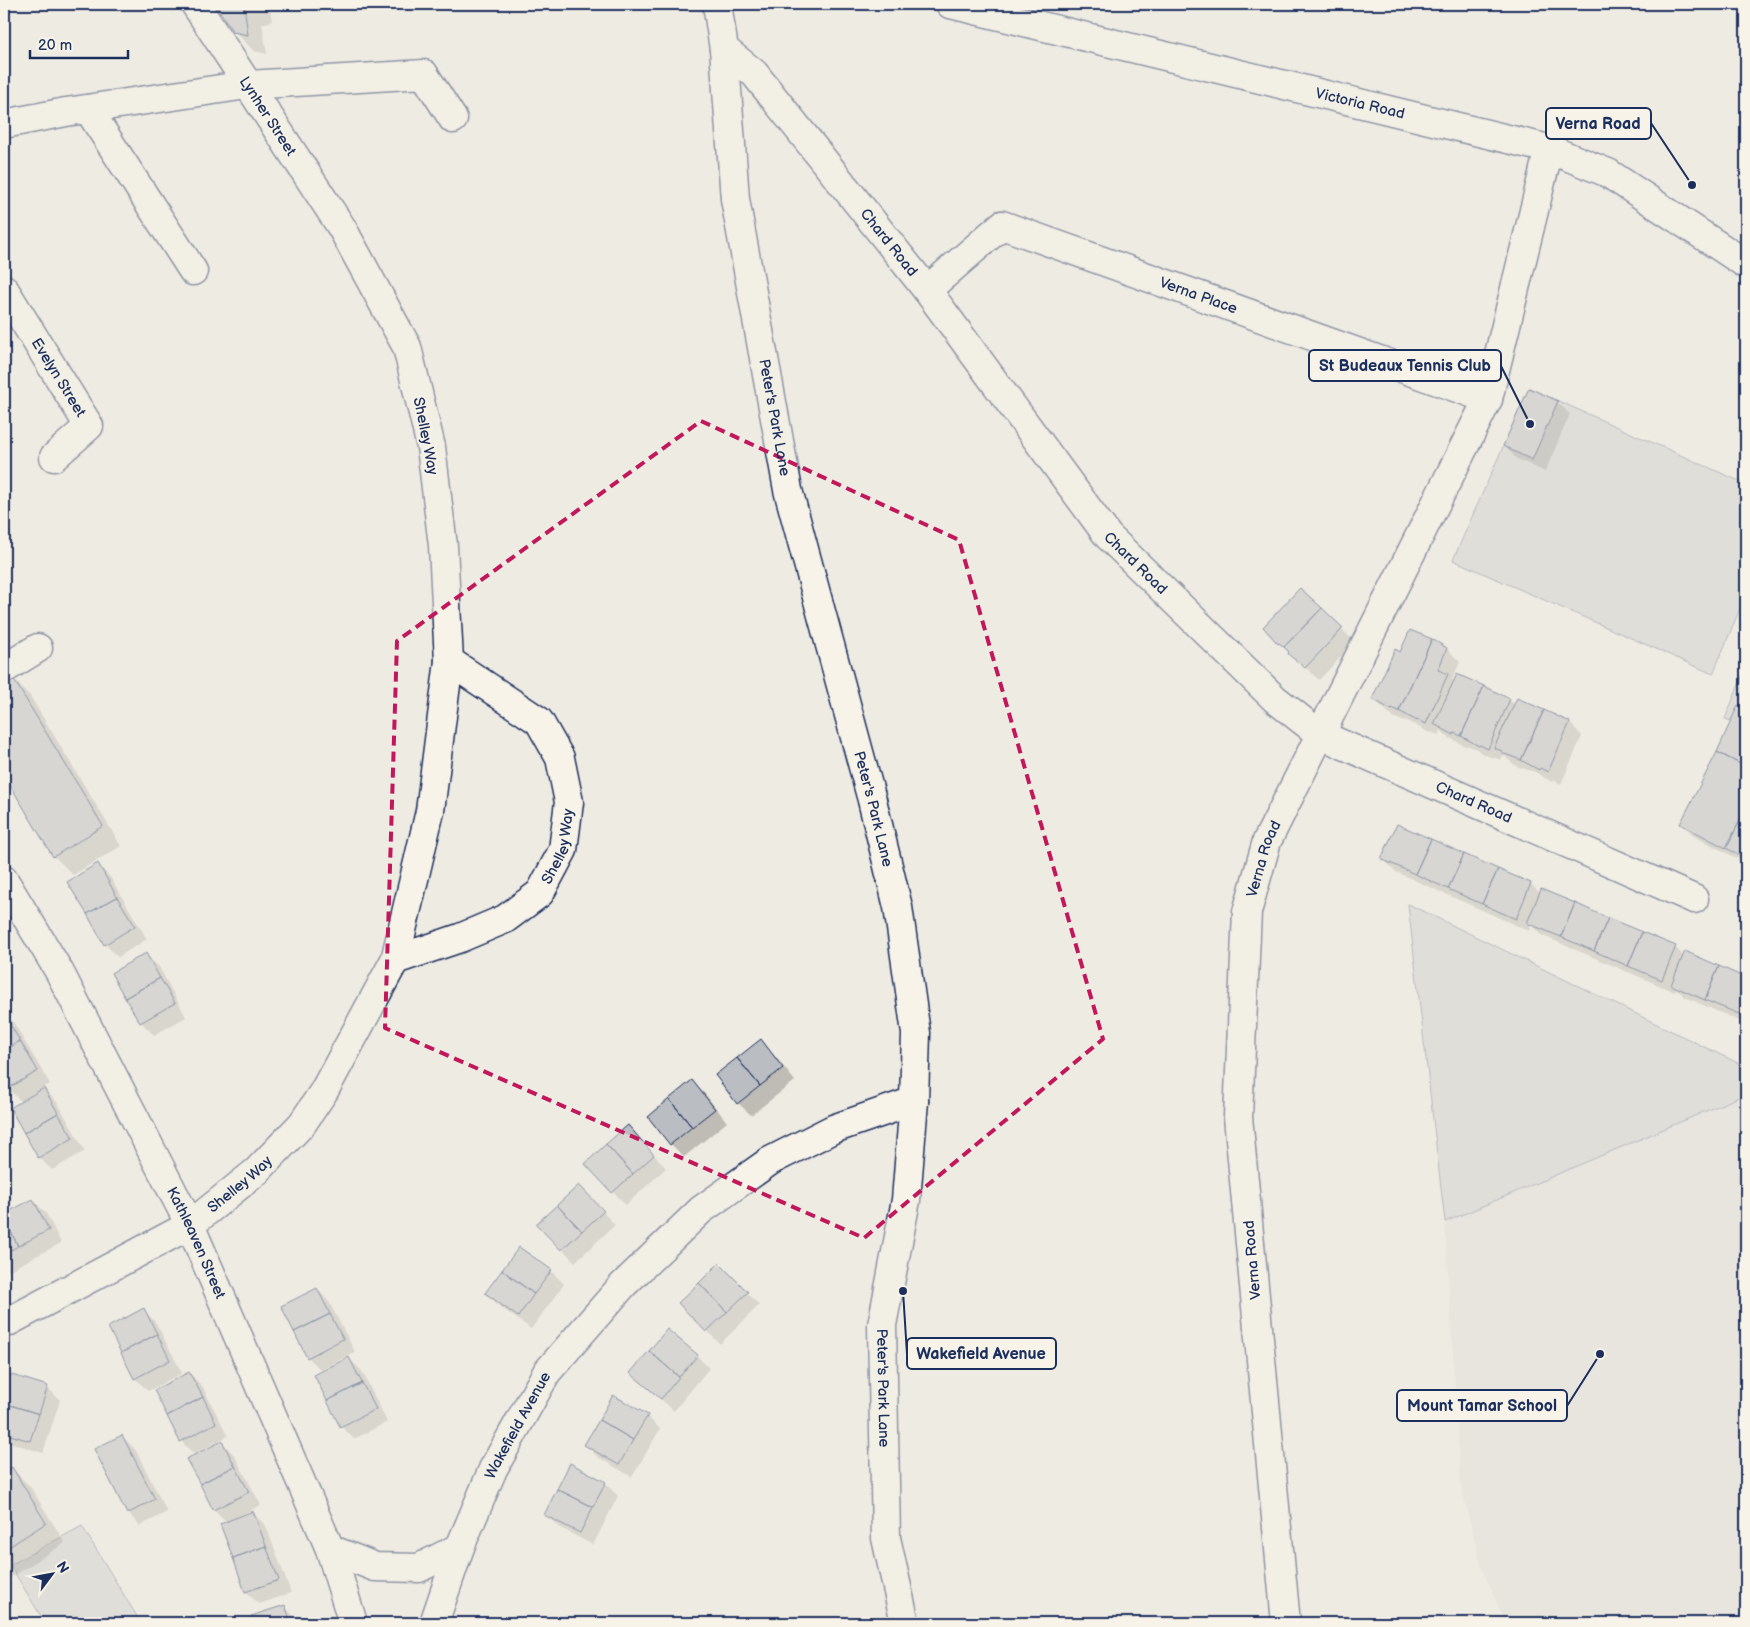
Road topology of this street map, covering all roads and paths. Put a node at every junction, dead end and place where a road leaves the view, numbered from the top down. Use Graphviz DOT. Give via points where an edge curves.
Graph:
graph roads {
  1 [pos="195,4"];
  2 [pos="717,4"];
  3 [pos="950,4"];
  4 [pos="724,49"];
  5 [pos="247,85"];
  6 [pos="88,110"];
  7 [pos="453,119"];
  8 [pos="4,124"];
  9 [pos="1549,149"];
  10 [pos="342,228"];
  11 [pos="1746,264"];
  12 [pos="193,271"];
  13 [pos="4,290"];
  14 [pos="927,290"];
  15 [pos="1488,399"];
  16 [pos="54,457"];
  17 [pos="38,648"];
  18 [pos="449,661"];
  19 [pos="4,669"];
  20 [pos="1321,736"];
  21 [pos="4,880"];
  22 [pos="1694,899"];
  23 [pos="395,960"];
  24 [pos="914,1101"];
  25 [pos="190,1226"];
  26 [pos="4,1324"];
  27 [pos="460,1547"];
  28 [pos="330,1549"];
  29 [pos="353,1623"];
  30 [pos="434,1623"];
  31 [pos="905,1623"];
  32 [pos="1286,1623"];
  1 -- 5 [label="street, Lynher Street"];
  2 -- 4 [label="street, Peter's Park Lane"];
  3 -- 9 [label="street, Victoria Road"];
  4 -- 14 [label="street, Chard Road" via="754,73"];
  4 -- 24 [label="street, Peter's Park Lane" via="735,199 788,490 898,907 916,1033"];
  5 -- 6 [label="street"];
  5 -- 7 [label="street" via="424,74"];
  5 -- 10 [label="street, Lynher Street"];
  6 -- 8 [label="street"];
  6 -- 12 [label="street"];
  9 -- 11 [label="street, Victoria Road" via="1608,172"];
  9 -- 15 [label="street, Verna Road"];
  10 -- 18 [label="street, Shelley Way" via="407,347 431,447 442,546"];
  13 -- 16 [label="street, Evelyn Street" via="89,426"];
  14 -- 15 [label="street, Verna Place" via="1002,225"];
  14 -- 20 [label="street, Chard Road" via="1108,536 1276,699"];
  15 -- 20 [label="street, Verna Road"];
  17 -- 19 [label="street"];
  18 -- 23 [label="street, Shelley Way" via="430,811"];
  18 -- 23 [label="street, Shelley Way" via="539,721 560,758 569,802 563,850 540,893 504,919"];
  20 -- 22 [label="street, Chard Road"];
  20 -- 32 [label="street, Verna Road" via="1268,841 1247,912 1238,1107"];
  21 -- 25 [label="street, Kathleaven Street" via="59,971"];
  23 -- 25 [label="street, Shelley Way" via="324,1091 302,1124 257,1171"];
  24 -- 27 [label="street, Wakefield Avenue" via="832,1129 770,1161 701,1210 623,1285 547,1372 493,1469"];
  24 -- 31 [label="street, Peter's Park Lane" via="906,1200 882,1325 886,1538"];
  25 -- 26 [label="street, Shelley Way"];
  25 -- 28 [label="street, Kathleaven Street"];
  27 -- 28 [label="street" via="419,1568 375,1567"];
  27 -- 30 [label="street, Wakefield Avenue"];
  28 -- 29 [label="street, Kathleaven Street"];
}
